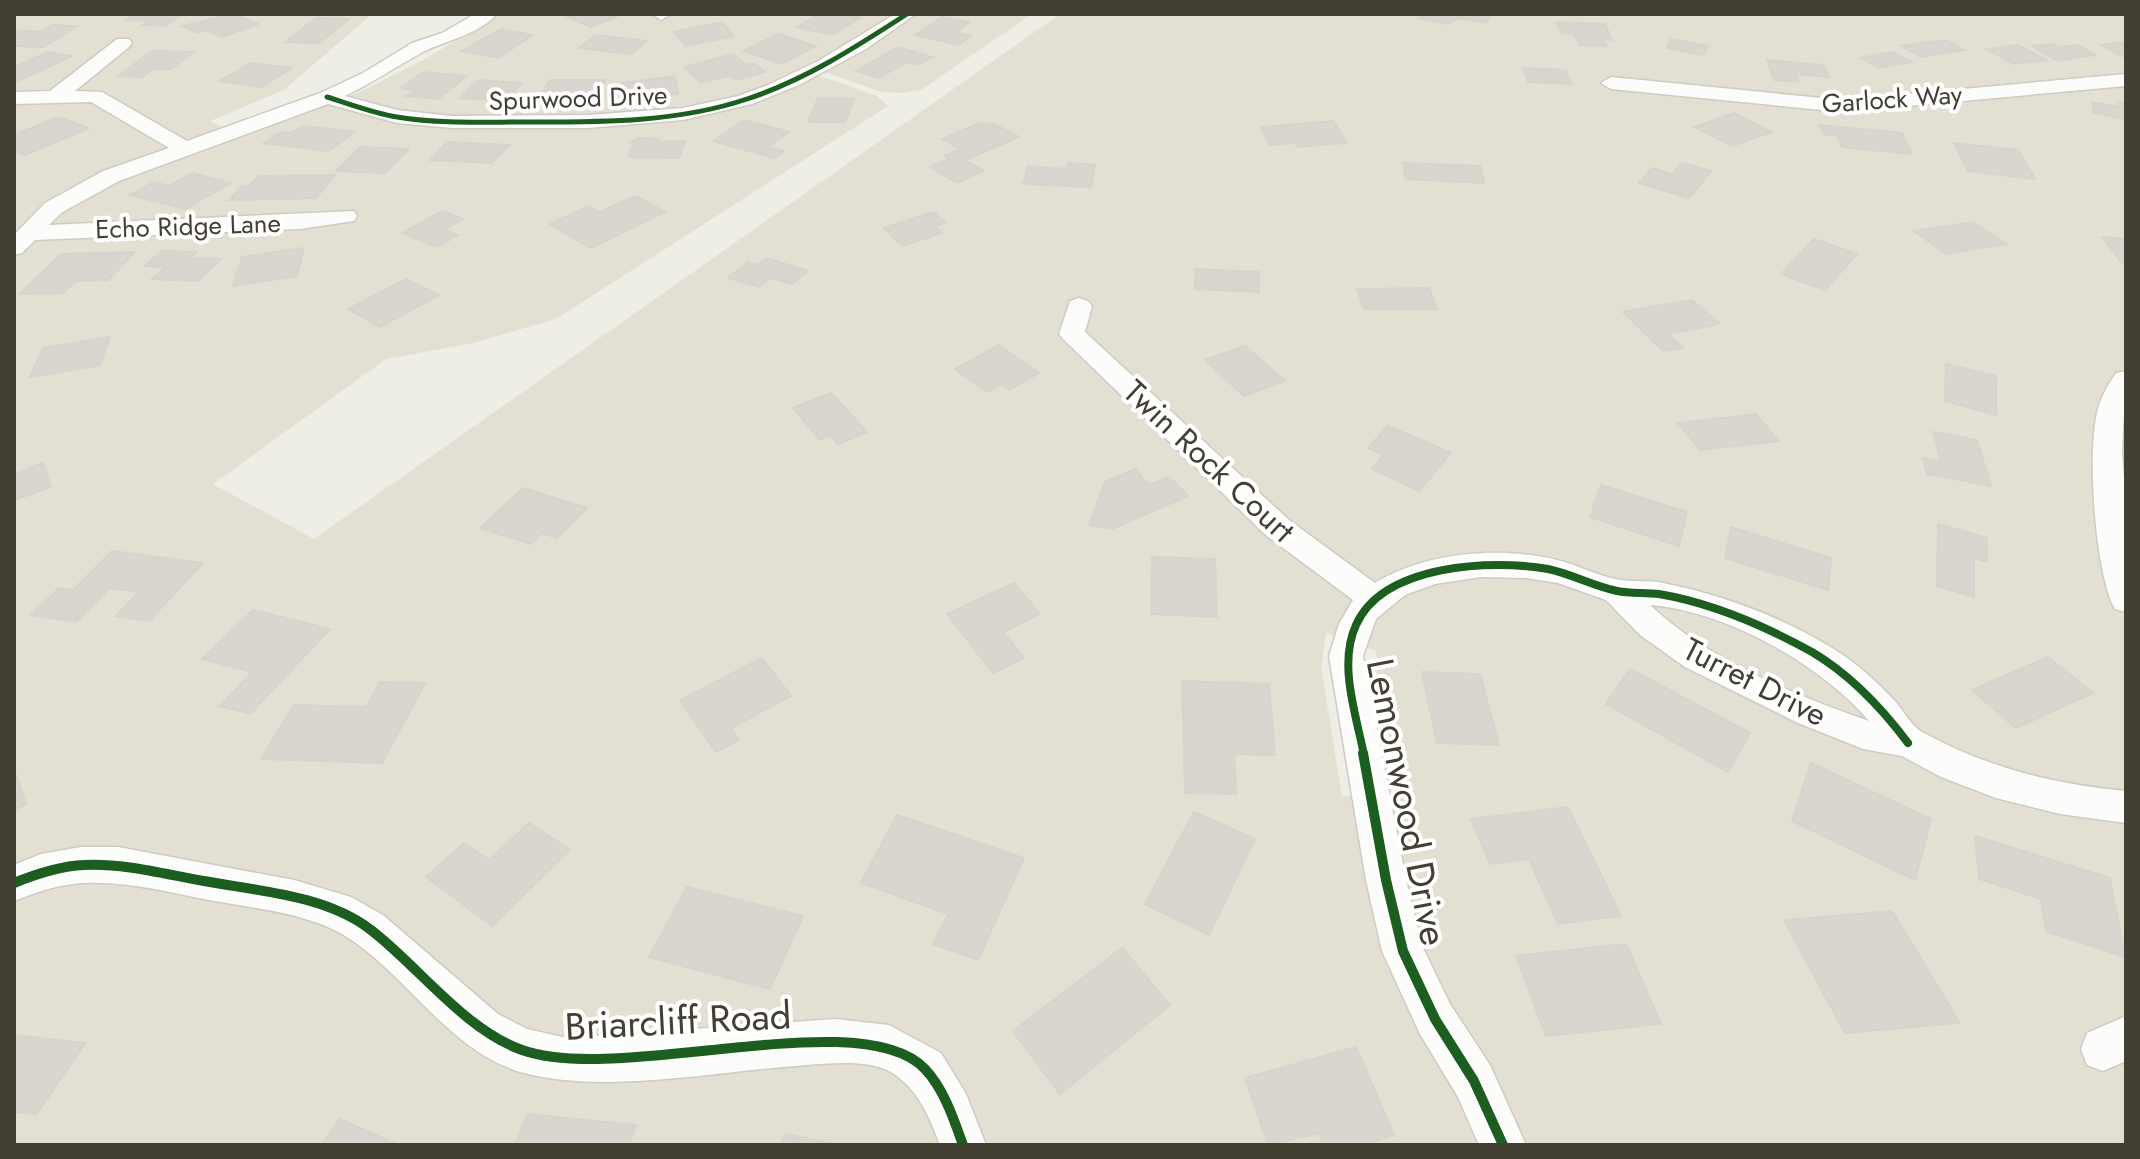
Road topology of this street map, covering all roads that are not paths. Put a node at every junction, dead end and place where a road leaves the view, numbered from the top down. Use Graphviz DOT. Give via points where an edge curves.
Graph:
graph roads {
  1 [pos="488,14"];
  2 [pos="907,14"];
  3 [pos="427,25"];
  4 [pos="123,43"];
  5 [pos="419,47"];
  6 [pos="2126,80"];
  7 [pos="1611,83"];
  8 [pos="57,95"];
  9 [pos="327,97"];
  10 [pos="14,98"];
  11 [pos="184,148"];
  12 [pos="346,216"];
  13 [pos="22,240"];
  14 [pos="1079,306"];
  15 [pos="2126,379"];
  16 [pos="1617,591"];
  17 [pos="1374,599"];
  18 [pos="2126,600"];
  19 [pos="1908,743"];
  20 [pos="2126,807"];
  21 [pos="14,883"];
  22 [pos="963,1145"];
  23 [pos="1503,1145"];
  1 -- 5 [label="street"];
  2 -- 9 [label="street, Spurwood Drive" via="860,46 774,89 669,116 617,122 432,121 378,113"];
  3 -- 5 [label="street"];
  4 -- 8 [label="street"];
  5 -- 9 [label="street"];
  6 -- 7 [label="street, Garlock Way" via="1842,106"];
  8 -- 10 [label="street"];
  8 -- 11 [label="street" via="95,96"];
  9 -- 11 [label="street"];
  11 -- 13 [label="street" via="77,192"];
  12 -- 13 [label="street, Echo Ridge Lane"];
  14 -- 17 [label="street, Twin Rock Court" via="1072,334 1278,528"];
  15 -- 18 [label="street" via="2119,385 2110,426 2108,477"];
  16 -- 17 [label="street, Turret Drive" via="1556,571 1506,565 1429,574"];
  16 -- 19 [label="street, Turret Drive" via="1653,627 1740,680 1868,736"];
  16 -- 19 [label="street, Turret Drive" via="1662,594 1706,607 1813,653 1851,679"];
  17 -- 23 [label="street, Lemonwood Drive" via="1352,629 1346,656 1386,880 1403,951"];
  19 -- 20 [label="street, Turret Drive" via="1955,767 2024,790"];
  21 -- 22 [label="street, Briarcliff Road" via="81,865 118,865 337,910 369,928 483,1029 521,1050 567,1060 835,1041 889,1047 925,1069 950,1110"];
}
